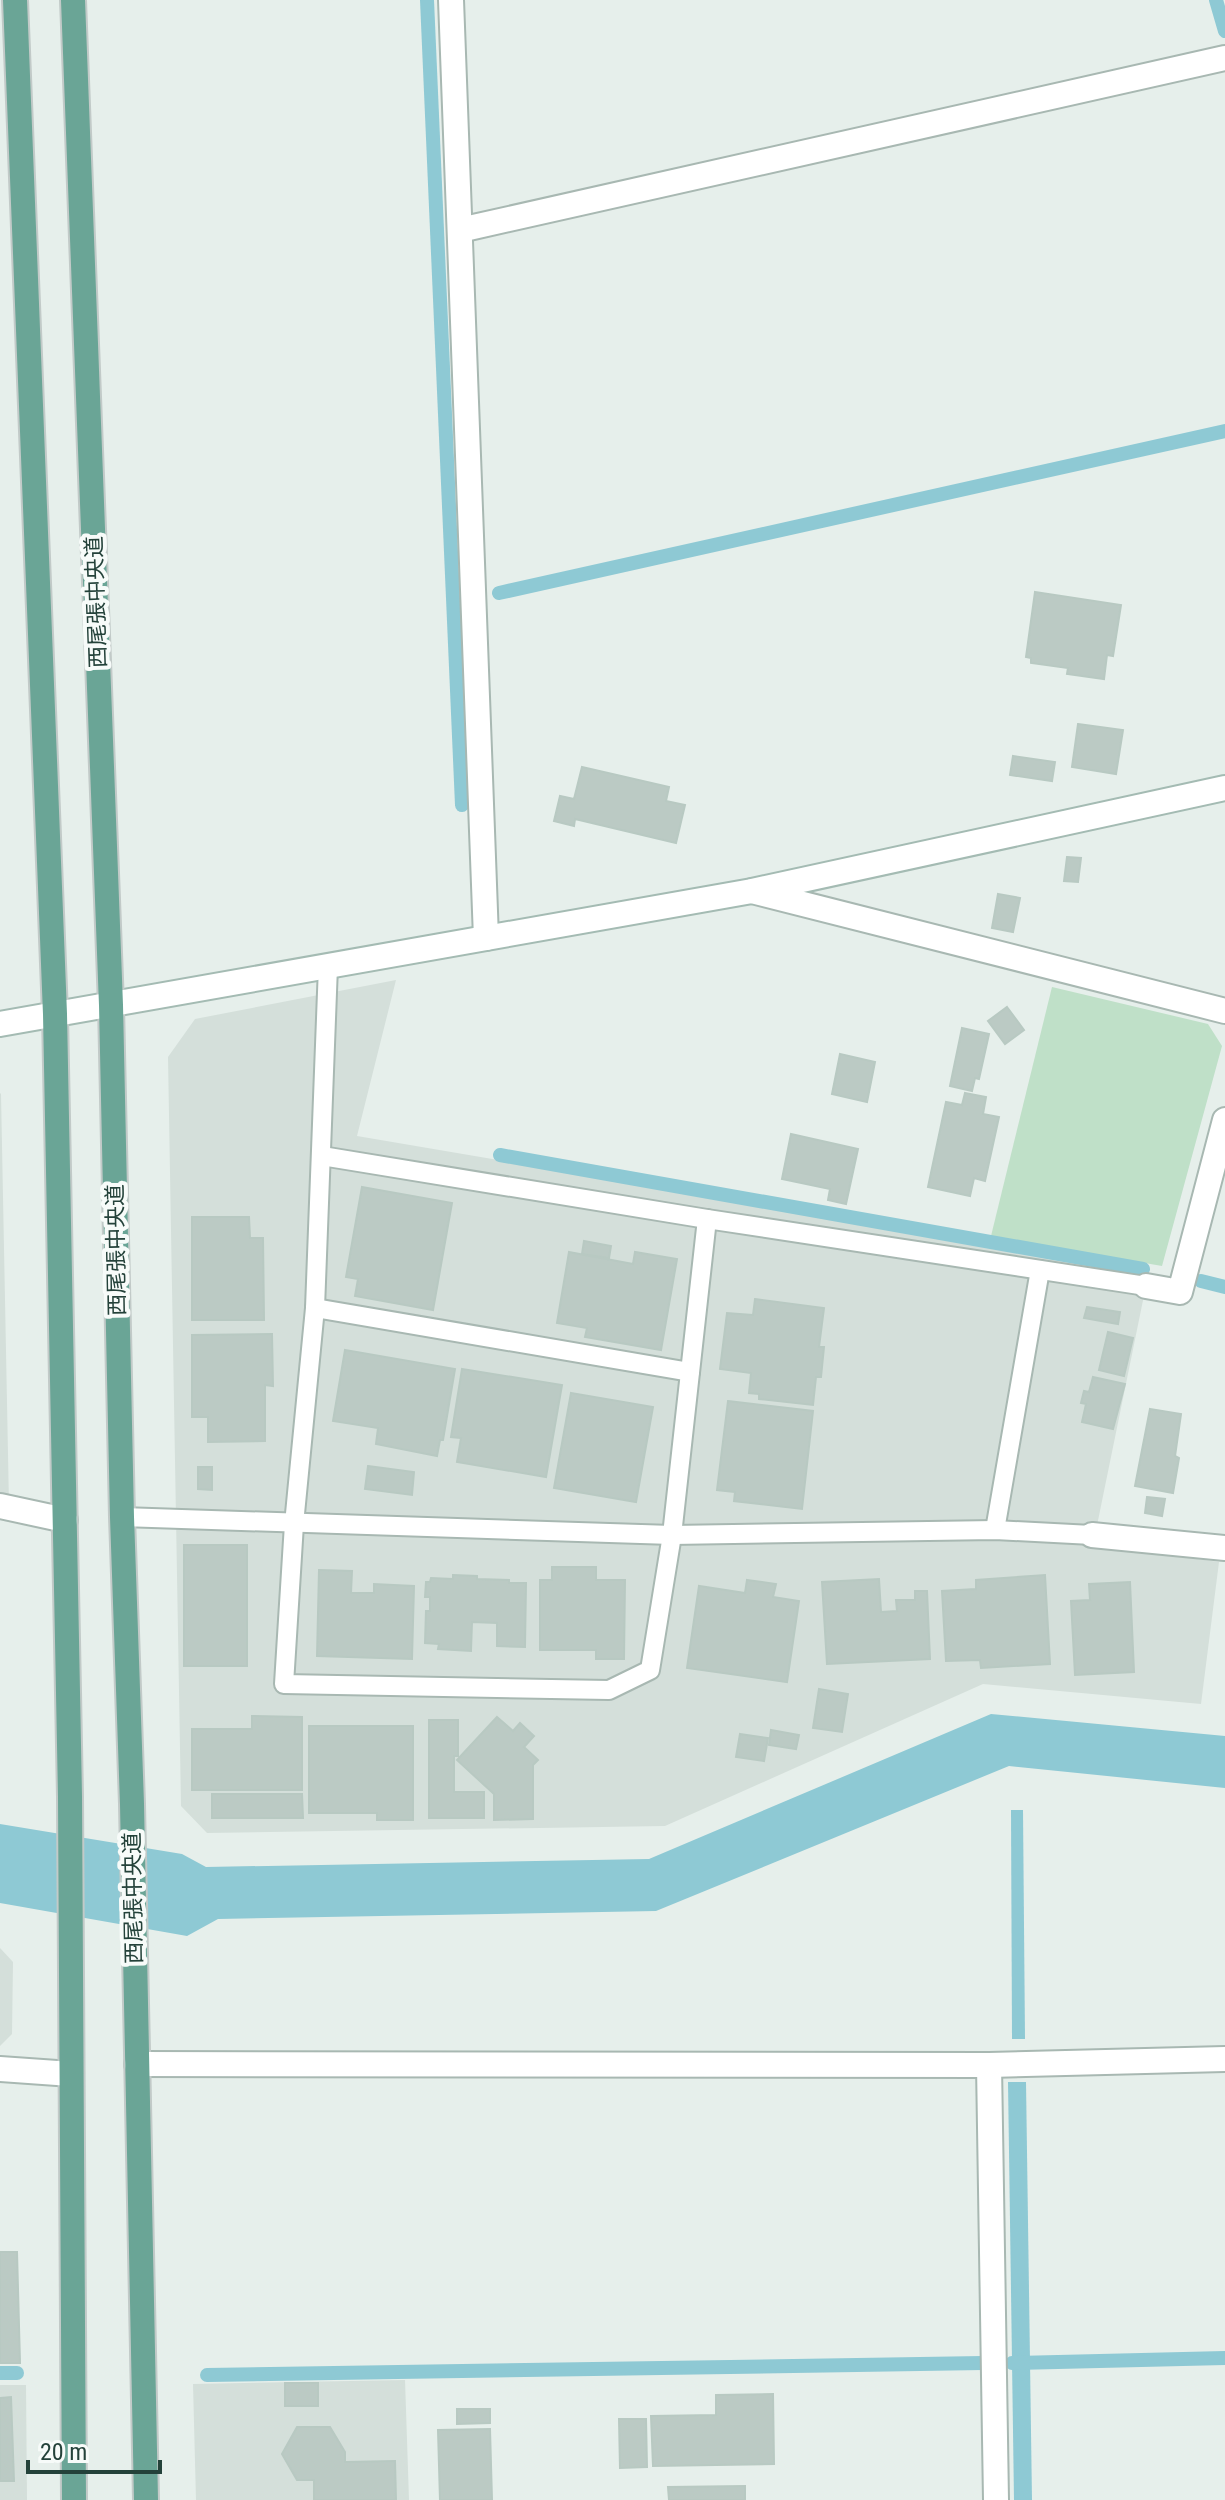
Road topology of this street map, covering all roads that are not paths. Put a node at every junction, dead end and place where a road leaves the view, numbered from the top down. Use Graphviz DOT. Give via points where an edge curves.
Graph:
graph roads {
  1 [pos="15,0"];
  2 [pos="73,0"];
  3 [pos="451,0"];
  4 [pos="1225,58"];
  5 [pos="460,230"];
  6 [pos="1225,788"];
  7 [pos="752,891"];
  8 [pos="486,938"];
  9 [pos="328,966"];
  10 [pos="111,1005"];
  11 [pos="1225,1011"];
  12 [pos="55,1014"];
  13 [pos="0,1024"];
  14 [pos="1225,1120"];
  15 [pos="322,1156"];
  16 [pos="707,1219"];
  17 [pos="1040,1270"];
  18 [pos="1146,1286"];
  19 [pos="315,1308"];
  20 [pos="690,1372"];
  21 [pos="0,1506"];
  22 [pos="122,1517"];
  23 [pos="65,1520"];
  24 [pos="294,1524"];
  25 [pos="995,1530"];
  26 [pos="672,1535"];
  27 [pos="1092,1535"];
  28 [pos="1225,1548"];
  29 [pos="1225,2059"];
  30 [pos="137,2064"];
  31 [pos="989,2065"];
  32 [pos="0,2069"];
  33 [pos="71,2074"];
  34 [pos="74,2500"];
  35 [pos="146,2500"];
  36 [pos="996,2500"];
  1 -- 12 [label="main road"];
  2 -- 10 [label="main road, 西尾張中央道"];
  3 -- 5 [label="street"];
  4 -- 5 [label="street"];
  5 -- 8 [label="street"];
  6 -- 7 [label="street"];
  7 -- 8 [label="street"];
  7 -- 11 [label="street"];
  8 -- 9 [label="street"];
  9 -- 10 [label="street"];
  9 -- 15 [label="lane"];
  10 -- 12 [label="street"];
  10 -- 22 [label="main road, 西尾張中央道"];
  12 -- 13 [label="street"];
  12 -- 23 [label="main road"];
  14 -- 18 [label="street" via="1180,1292"];
  15 -- 16 [label="lane"];
  15 -- 19 [label="lane"];
  16 -- 17 [label="lane"];
  16 -- 20 [label="lane"];
  17 -- 18 [label="lane"];
  17 -- 25 [label="lane"];
  19 -- 20 [label="lane"];
  19 -- 24 [label="lane"];
  20 -- 26 [label="lane"];
  21 -- 23 [label="street"];
  22 -- 24 [label="lane"];
  22 -- 30 [label="main road, 西尾張中央道"];
  23 -- 33 [label="main road"];
  24 -- 26 [label="lane"];
  24 -- 26 [label="lane" via="284,1684 609,1690 650,1670"];
  25 -- 26 [label="lane"];
  25 -- 27 [label="lane"];
  27 -- 28 [label="street"];
  29 -- 31 [label="street"];
  30 -- 31 [label="street"];
  30 -- 35 [label="main road, 西尾張中央道"];
  31 -- 36 [label="street"];
  32 -- 33 [label="street"];
  33 -- 34 [label="main road"];
}
